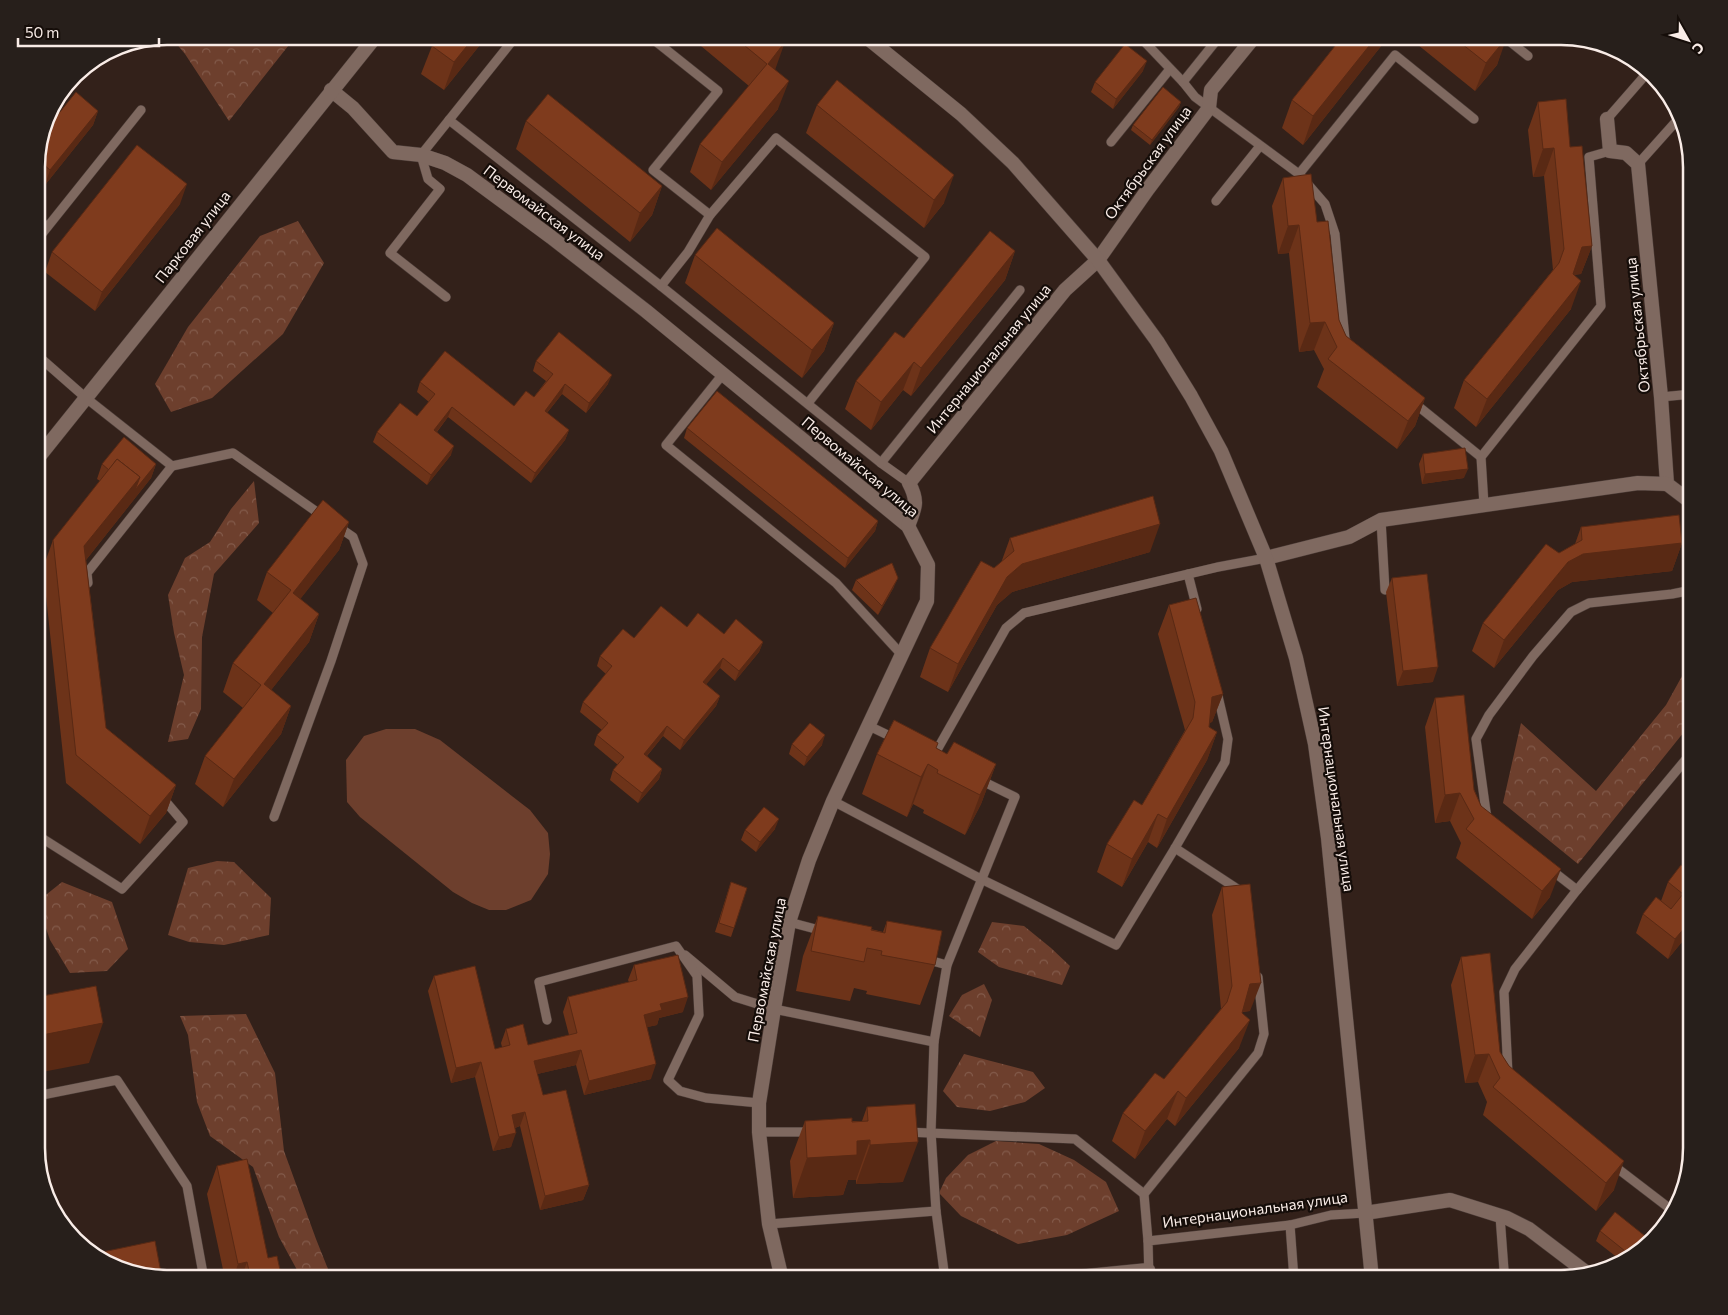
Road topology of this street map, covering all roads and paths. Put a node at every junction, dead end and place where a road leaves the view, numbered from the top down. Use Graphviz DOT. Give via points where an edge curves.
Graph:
graph roads {
  1 [pos="368,45"];
  2 [pos="509,45"];
  3 [pos="660,45"];
  4 [pos="876,45"];
  5 [pos="1147,45"];
  6 [pos="1213,45"];
  7 [pos="1248,45"];
  8 [pos="1514,45"];
  9 [pos="1528,56"];
  10 [pos="1170,69"];
  11 [pos="1643,77"];
  12 [pos="1183,82"];
  13 [pos="331,90"];
  14 [pos="1209,108"];
  15 [pos="142,110"];
  16 [pos="1474,119"];
  17 [pos="1607,119"];
  18 [pos="449,120"];
  19 [pos="1675,123"];
  20 [pos="1110,142"];
  21 [pos="1260,146"];
  22 [pos="1610,151"];
  23 [pos="421,155"];
  24 [pos="1638,164"];
  25 [pos="1299,174"];
  26 [pos="1216,201"];
  27 [pos="710,215"];
  28 [pos="47,227"];
  29 [pos="45,229"];
  30 [pos="1098,260"];
  31 [pos="661,286"];
  32 [pos="1020,290"];
  33 [pos="446,297"];
  34 [pos="1352,350"];
  35 [pos="45,363"];
  36 [pos="723,374"];
  37 [pos="1402,393"];
  38 [pos="1683,395"];
  39 [pos="1661,397"];
  40 [pos="86,398"];
  41 [pos="808,403"];
  42 [pos="45,448"];
  43 [pos="1481,457"];
  44 [pos="881,463"];
  45 [pos="172,466"];
  46 [pos="909,483"];
  47 [pos="1667,484"];
  48 [pos="1683,496"];
  49 [pos="1484,505"];
  50 [pos="1381,520"];
  51 [pos="908,526"];
  52 [pos="1266,558"];
  53 [pos="1188,574"];
  54 [pos="1385,590"];
  55 [pos="1683,592"];
  56 [pos="89,593"];
  57 [pos="1200,622"];
  58 [pos="901,654"];
  59 [pos="1214,680"];
  60 [pos="868,725"];
  61 [pos="908,745"];
  62 [pos="933,757"];
  63 [pos="1683,763"];
  64 [pos="966,773"];
  65 [pos="157,792"];
  66 [pos="833,800"];
  67 [pos="274,817"];
  68 [pos="1495,825"];
  69 [pos="45,840"];
  70 [pos="1175,848"];
  71 [pos="1540,861"];
  72 [pos="981,879"];
  73 [pos="1577,890"];
  74 [pos="1247,900"];
  75 [pos="789,922"];
  76 [pos="836,934"];
  77 [pos="676,946"];
  78 [pos="919,957"];
  79 [pos="947,965"];
  80 [pos="1257,966"];
  81 [pos="774,1009"];
  82 [pos="547,1020"];
  83 [pos="934,1042"];
  84 [pos="1513,1084"];
  85 [pos="45,1094"];
  86 [pos="759,1103"];
  87 [pos="759,1132"];
  88 [pos="816,1132"];
  89 [pos="892,1132"];
  90 [pos="931,1132"];
  91 [pos="1602,1156"];
  92 [pos="1144,1194"];
  93 [pos="1667,1207"];
  94 [pos="936,1211"];
  95 [pos="1365,1212"];
  96 [pos="1500,1216"];
  97 [pos="769,1224"];
  98 [pos="1290,1225"];
  99 [pos="1148,1240"];
  100 [pos="1580,1269"];
  101 [pos="202,1270"];
  102 [pos="780,1270"];
  103 [pos="945,1270"];
  104 [pos="1148,1270"];
  105 [pos="1293,1270"];
  106 [pos="1371,1270"];
  107 [pos="1504,1270"];
  1 -- 13 [label="street, Парковая улица"];
  2 -- 18 [label="lane"];
  3 -- 27 [label="lane" via="718,91 653,170"];
  4 -- 30 [label="street, Интернациональная улица" via="961,114 1012,163"];
  5 -- 10 [label="lane"];
  6 -- 12 [label="lane"];
  7 -- 14 [label="street, Октябрьская улица" via="1211,90"];
  8 -- 9 [label="lane"];
  10 -- 12 [label="lane"];
  10 -- 20 [label="lane"];
  11 -- 17 [label="lane"];
  12 -- 14 [label="lane" via="1194,97"];
  13 -- 23 [label="street, Первомайская улица" via="353,108 393,152"];
  13 -- 40 [label="street, Парковая улица"];
  14 -- 21 [label="lane"];
  14 -- 30 [label="street, Октябрьская улица"];
  15 -- 28 [label="lane"];
  16 -- 25 [label="lane" via="1395,55"];
  17 -- 22 [label="street"];
  18 -- 23 [label="lane"];
  18 -- 31 [label="lane, Первомайская улица"];
  19 -- 24 [label="lane"];
  21 -- 25 [label="lane"];
  21 -- 26 [label="lane"];
  22 -- 24 [label="street" via="1626,154"];
  22 -- 43 [label="lane" via="1589,157 1600,306"];
  23 -- 33 [label="lane" via="428,179 440,188 390,253"];
  23 -- 36 [label="street, Первомайская улица" via="467,175 646,310"];
  24 -- 39 [label="street, Октябрьская улица"];
  25 -- 34 [label="lane" via="1325,204 1334,234 1345,339"];
  27 -- 31 [label="lane" via="688,252"];
  27 -- 41 [label="lane" via="776,138 925,257"];
  28 -- 29 [label="lane"];
  30 -- 46 [label="street, Интернациональная улица" via="1065,290"];
  30 -- 52 [label="street, Интернациональная улица" via="1157,341 1191,396 1221,452"];
  31 -- 41 [label="lane, Первомайская улица"];
  32 -- 44 [label="lane"];
  35 -- 40 [label="lane"];
  36 -- 51 [label="street, Первомайская улица"];
  36 -- 58 [label="lane" via="666,445 836,583"];
  37 -- 43 [label="lane"];
  38 -- 39 [label="lane"];
  39 -- 47 [label="street, Октябрьская улица"];
  40 -- 42 [label="street, Парковая улица"];
  40 -- 45 [label="lane"];
  41 -- 44 [label="lane, Первомайская улица"];
  43 -- 49 [label="lane"];
  44 -- 46 [label="lane, Первомайская улица"];
  45 -- 56 [label="lane" via="87,573"];
  45 -- 67 [label="lane" via="233,453 353,537 363,564"];
  46 -- 51 [label="street" via="915,495 915,508"];
  47 -- 48 [label="street"];
  47 -- 49 [label="street" via="1638,483"];
  49 -- 50 [label="street"];
  50 -- 52 [label="street" via="1348,537"];
  50 -- 54 [label="lane"];
  51 -- 58 [label="street, Первомайская улица" via="928,565 927,601"];
  52 -- 53 [label="lane"];
  52 -- 95 [label="street, Интернациональная улица" via="1296,658 1315,744 1328,838"];
  53 -- 57 [label="lane"];
  53 -- 62 [label="lane" via="1024,613 1006,628"];
  55 -- 68 [label="lane" via="1589,603 1571,612 1533,656 1489,714 1476,738 1487,819"];
  58 -- 60 [label="street, Первомайская улица"];
  59 -- 70 [label="lane" via="1228,738 1225,762"];
  60 -- 61 [label="lane"];
  60 -- 66 [label="street, Первомайская улица"];
  63 -- 73 [label="lane"];
  64 -- 72 [label="lane" via="1016,797"];
  65 -- 69 [label="lane" via="183,822 122,889"];
  66 -- 72 [label="lane"];
  66 -- 75 [label="street, Первомайская улица" via="808,860"];
  70 -- 72 [label="lane" via="1116,945"];
  70 -- 74 [label="lane" via="1242,892"];
  71 -- 73 [label="lane"];
  72 -- 79 [label="lane"];
  73 -- 84 [label="lane" via="1515,968 1504,992 1508,1074"];
  75 -- 76 [label="lane"];
  75 -- 81 [label="street, Первомайская улица"];
  77 -- 81 [label="lane" via="735,997"];
  77 -- 82 [label="lane" via="539,982"];
  77 -- 86 [label="lane" via="697,976 699,1015 668,1080 680,1091 706,1098"];
  78 -- 79 [label="lane"];
  79 -- 83 [label="lane"];
  80 -- 92 [label="lane" via="1264,1034 1258,1053"];
  81 -- 83 [label="lane"];
  81 -- 86 [label="street, Первомайская улица"];
  83 -- 90 [label="lane"];
  85 -- 101 [label="lane" via="118,1080 187,1186"];
  86 -- 87 [label="street, Первомайская улица"];
  87 -- 88 [label="lane"];
  87 -- 97 [label="street, Первомайская улица"];
  89 -- 90 [label="lane"];
  90 -- 92 [label="lane" via="1075,1139"];
  90 -- 94 [label="lane"];
  91 -- 93 [label="lane"];
  92 -- 99 [label="lane"];
  94 -- 97 [label="lane"];
  94 -- 103 [label="lane"];
  95 -- 96 [label="street" via="1450,1200"];
  95 -- 98 [label="lane, Интернациональная улица" via="1331,1215"];
  95 -- 106 [label="street, Интернациональная улица"];
  96 -- 100 [label="street" via="1528,1228"];
  96 -- 107 [label="lane"];
  97 -- 102 [label="street, Первомайская улица"];
  98 -- 99 [label="lane, Интернациональная улица"];
  98 -- 105 [label="lane"];
  99 -- 104 [label="lane, Интернациональная улица"];
}
